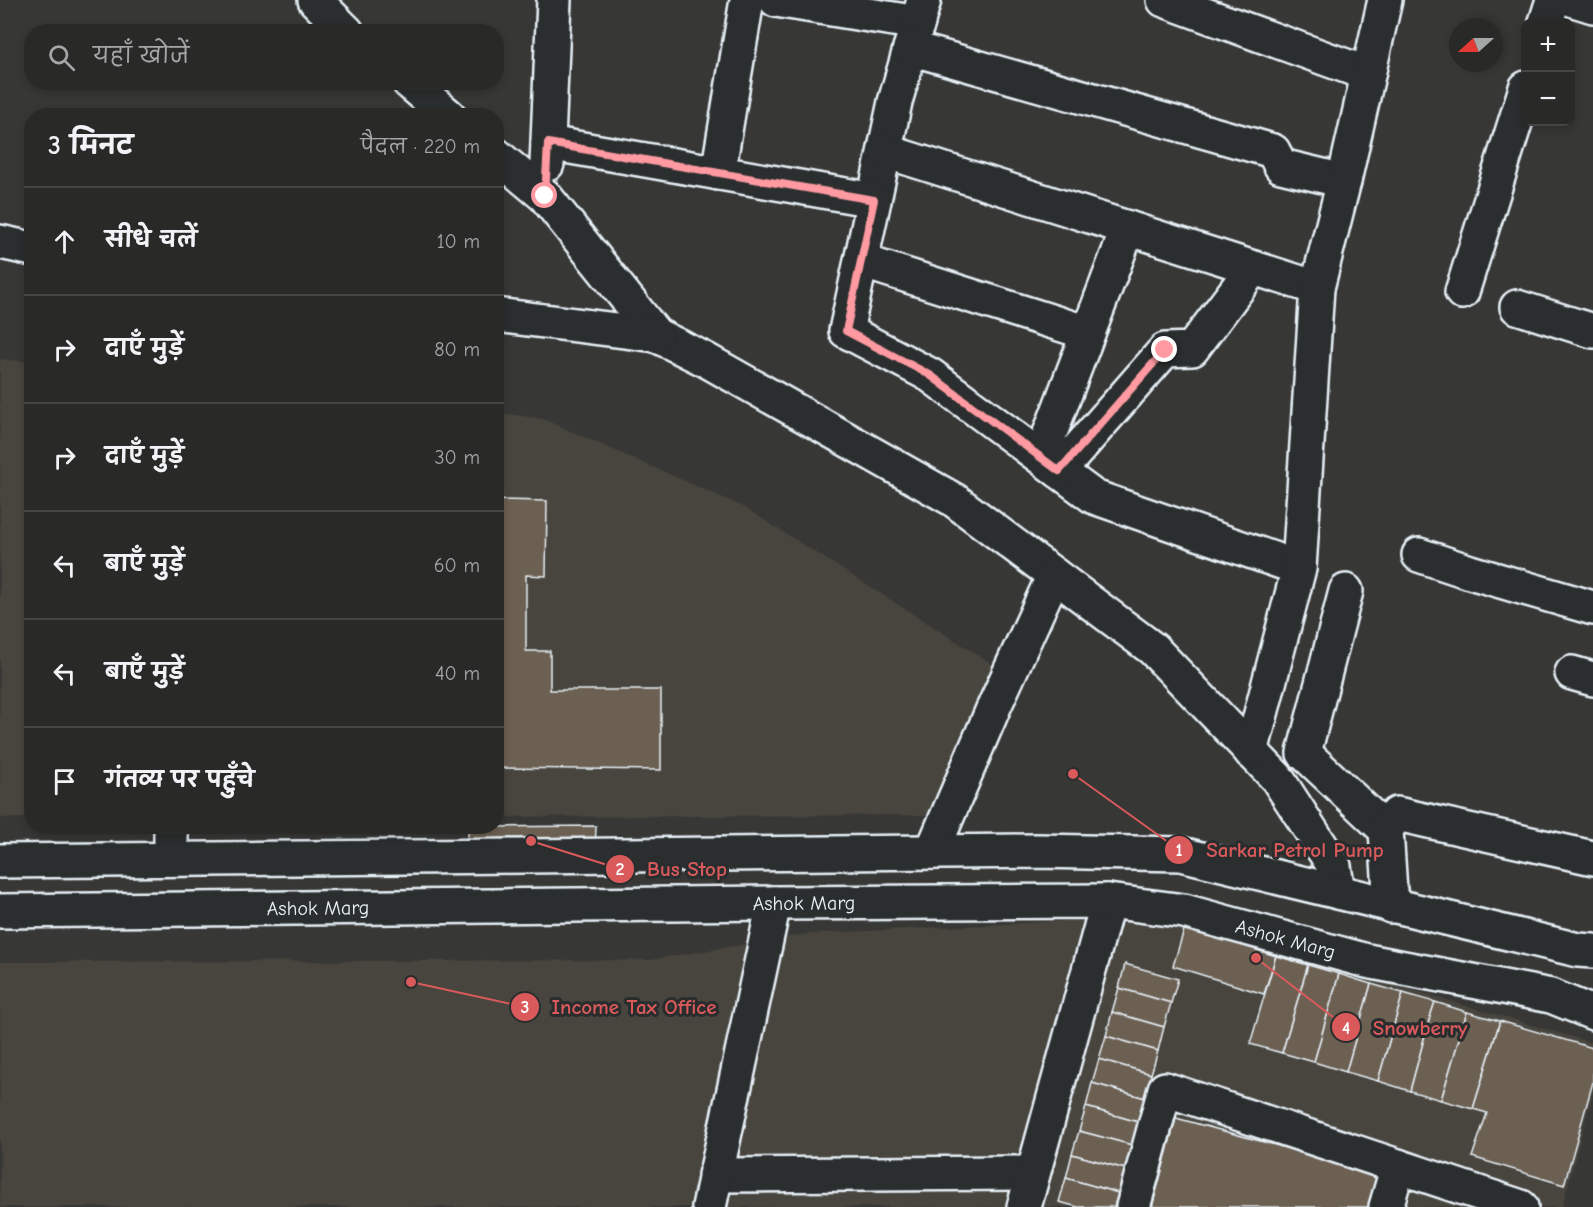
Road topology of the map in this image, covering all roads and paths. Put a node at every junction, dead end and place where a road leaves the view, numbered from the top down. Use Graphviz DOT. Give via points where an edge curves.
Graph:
graph roads {
  1 [pos="315,0"];
  2 [pos="554,0"];
  3 [pos="747,0"];
  4 [pos="1164,0"];
  5 [pos="1385,0"];
  6 [pos="1553,0"];
  7 [pos="1574,0"];
  8 [pos="795,2"];
  9 [pos="1593,6"];
  10 [pos="1547,18"];
  11 [pos="918,23"];
  12 [pos="339,24"];
  13 [pos="1368,74"];
  14 [pos="418,90"];
  15 [pos="1521,104"];
  16 [pos="440,108"];
  17 [pos="548,143"];
  18 [pos="885,151"];
  19 [pos="504,162"];
  20 [pos="718,173"];
  21 [pos="1344,181"];
  22 [pos="545,196"];
  23 [pos="874,200"];
  24 [pos="1128,228"];
  25 [pos="0,242"];
  26 [pos="24,247"];
  27 [pos="861,261"];
  28 [pos="1253,268"];
  29 [pos="1317,288"];
  30 [pos="1462,292"];
  31 [pos="1517,306"];
  32 [pos="504,316"];
  33 [pos="1593,331"];
  34 [pos="1088,333"];
  35 [pos="656,335"];
  36 [pos="1050,464"];
  37 [pos="1419,555"];
  38 [pos="1299,568"];
  39 [pos="1054,575"];
  40 [pos="1346,591"];
  41 [pos="1593,608"];
  42 [pos="1251,752"];
  43 [pos="1386,830"];
  44 [pos="171,834"];
  45 [pos="932,852"];
  46 [pos="1593,858"];
  47 [pos="171,859"];
  48 [pos="0,861"];
  49 [pos="1338,892"];
  50 [pos="1108,901"];
  51 [pos="774,903"];
  52 [pos="1391,906"];
  53 [pos="0,911"];
  54 [pos="1588,950"];
  55 [pos="1593,1013"];
  56 [pos="1398,1167"];
  57 [pos="1033,1173"];
  58 [pos="715,1175"];
  59 [pos="709,1207"];
  60 [pos="1024,1207"];
  61 [pos="1133,1207"];
  62 [pos="1386,1207"];
  63 [pos="1521,1207"];
  1 -- 12 [label="street"];
  2 -- 17 [label="street"];
  3 -- 20 [label="street"];
  4 -- 13 [label="street"];
  5 -- 13 [label="street"];
  6 -- 10 [label="street"];
  7 -- 9 [label="street"];
  8 -- 11 [label="street"];
  11 -- 18 [label="street"];
  11 -- 21 [label="street" via="1273,152 1281,166"];
  13 -- 21 [label="street"];
  14 -- 16 [label="street"];
  15 -- 30 [label="street"];
  17 -- 20 [label="street"];
  17 -- 22 [label="street"];
  18 -- 23 [label="street"];
  18 -- 24 [label="street"];
  19 -- 22 [label="street"];
  20 -- 23 [label="street"];
  21 -- 29 [label="street"];
  22 -- 35 [label="street"];
  23 -- 27 [label="street"];
  24 -- 28 [label="street"];
  24 -- 34 [label="street"];
  25 -- 26 [label="street"];
  27 -- 34 [label="street"];
  27 -- 36 [label="street" via="846,331 930,375"];
  28 -- 29 [label="street"];
  28 -- 36 [label="street" via="1192,349 1165,350"];
  29 -- 38 [label="street"];
  31 -- 33 [label="street"];
  32 -- 35 [label="street"];
  34 -- 36 [label="street"];
  35 -- 39 [label="street" via="954,500"];
  36 -- 38 [label="street" via="1094,497"];
  37 -- 41 [label="street"];
  38 -- 42 [label="street"];
  39 -- 42 [label="street" via="1153,649"];
  39 -- 45 [label="street"];
  40 -- 43 [label="street" via="1304,753"];
  42 -- 49 [label="street" via="1277,778 1334,866"];
  43 -- 46 [label="street" via="1397,814"];
  43 -- 52 [label="street"];
  44 -- 47 [label="street"];
  45 -- 47 [label="street"];
  45 -- 49 [label="street" via="1181,854"];
  47 -- 48 [label="street"];
  49 -- 52 [label="street"];
  50 -- 51 [label="street, Ashok Marg"];
  50 -- 55 [label="street, Ashok Marg" via="1184,912 1367,962 1551,996"];
  50 -- 57 [label="street"];
  51 -- 53 [label="street, Ashok Marg"];
  51 -- 58 [label="street"];
  52 -- 54 [label="street"];
  56 -- 61 [label="street" via="1165,1089"];
  56 -- 62 [label="street"];
  56 -- 63 [label="street"];
  57 -- 58 [label="street"];
  57 -- 60 [label="street"];
  58 -- 59 [label="street"];
}
